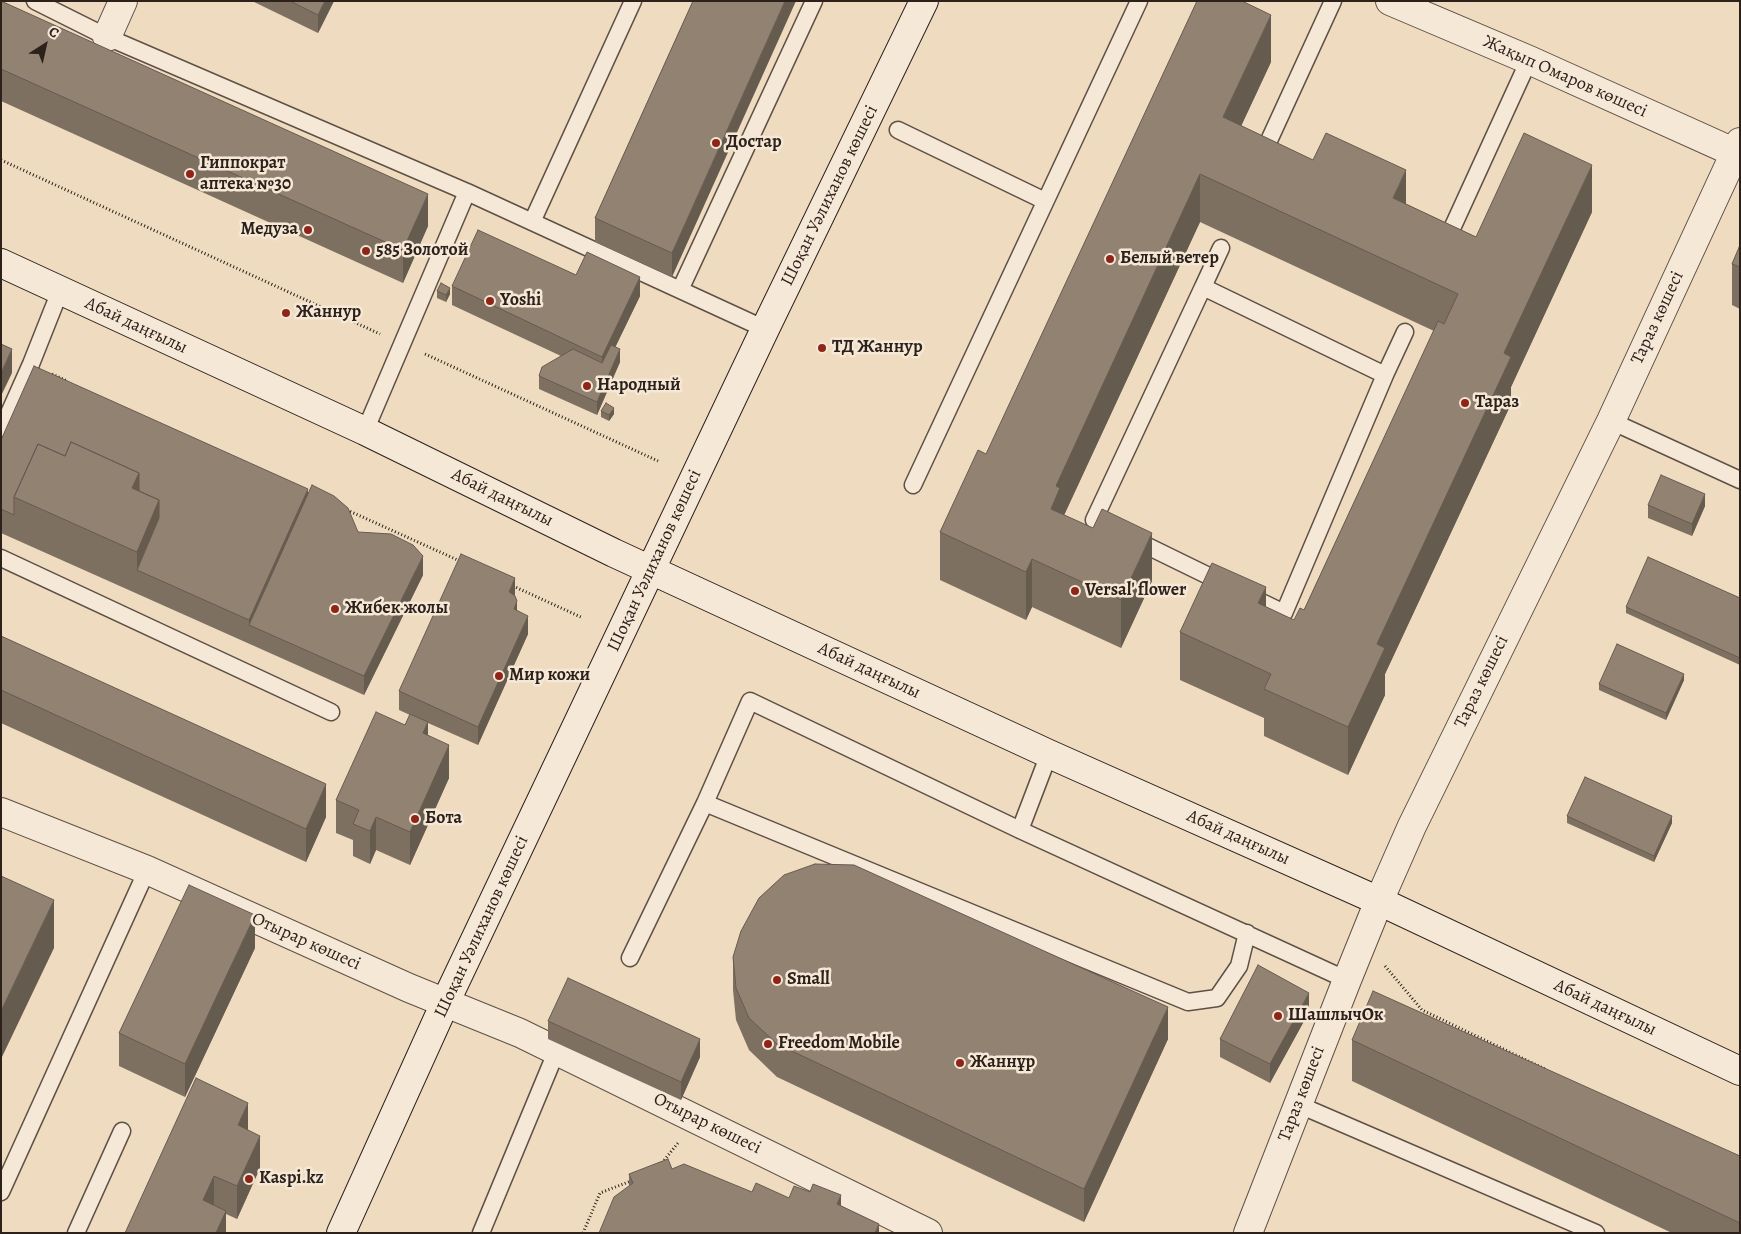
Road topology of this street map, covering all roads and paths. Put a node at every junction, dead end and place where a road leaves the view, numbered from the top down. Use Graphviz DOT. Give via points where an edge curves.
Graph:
graph roads {
  1 [pos="35,1"];
  2 [pos="123,1"];
  3 [pos="633,1"];
  4 [pos="814,1"];
  5 [pos="924,1"];
  6 [pos="1139,1"];
  7 [pos="1334,1"];
  8 [pos="1390,1"];
  9 [pos="107,37"];
  10 [pos="1529,60"];
  11 [pos="898,130"];
  12 [pos="1738,150"];
  13 [pos="1261,158"];
  14 [pos="1,160"];
  15 [pos="468,192"];
  16 [pos="1045,201"];
  17 [pos="532,222"];
  18 [pos="1444,246"];
  19 [pos="1221,248"];
  20 [pos="1,263"];
  21 [pos="1203,288"];
  22 [pos="680,290"];
  23 [pos="60,291"];
  24 [pos="765,329"];
  25 [pos="1405,332"];
  26 [pos="402,344"];
  27 [pos="31,364"];
  28 [pos="1385,375"];
  29 [pos="68,381"];
  30 [pos="1610,421"];
  31 [pos="1,431"];
  32 [pos="365,431"];
  33 [pos="658,461"];
  34 [pos="1740,480"];
  35 [pos="913,484"];
  36 [pos="339,506"];
  37 [pos="1,558"];
  38 [pos="466,564"];
  39 [pos="651,570"];
  40 [pos="511,585"];
  41 [pos="583,618"];
  42 [pos="331,712"];
  43 [pos="1049,754"];
  44 [pos="705,803"];
  45 [pos="1,812"];
  46 [pos="1020,830"];
  47 [pos="147,870"];
  48 [pos="1378,901"];
  49 [pos="1247,933"];
  50 [pos="1364,940"];
  51 [pos="630,958"];
  52 [pos="1347,980"];
  53 [pos="445,1003"];
  54 [pos="557,1050"];
  55 [pos="1546,1069"];
  56 [pos="1740,1071"];
  57 [pos="1297,1104"];
  58 [pos="697,1119"];
  59 [pos="122,1131"];
  60 [pos="660,1165"];
  61 [pos="636,1179"];
  62 [pos="1,1192"];
  63 [pos="76,1233"];
  64 [pos="341,1233"];
  65 [pos="481,1233"];
  66 [pos="583,1233"];
  67 [pos="928,1233"];
  68 [pos="1248,1233"];
  69 [pos="1596,1233"];
  1 -- 9 [label="lane"];
  2 -- 9 [label="street"];
  3 -- 17 [label="lane"];
  4 -- 22 [label="lane"];
  5 -- 24 [label="street, Шоқан Уәлиханов көшесі"];
  6 -- 16 [label="lane"];
  7 -- 13 [label="lane"];
  8 -- 10 [label="street, Жақып Омаров көшесі"];
  9 -- 15 [label="lane"];
  10 -- 12 [label="street, Жақып Омаров көшесі"];
  10 -- 18 [label="lane"];
  11 -- 16 [label="lane"];
  12 -- 30 [label="street, Тараз көшесі"];
  14 -- 26 [label="path"];
  15 -- 17 [label="lane"];
  15 -- 26 [label="lane"];
  16 -- 35 [label="lane"];
  17 -- 22 [label="lane"];
  19 -- 21 [label="lane"];
  20 -- 23 [label="street, Абай даңғылы"];
  21 -- 28 [label="lane"];
  21 -- 28 [label="lane" via="1094,520 1284,613"];
  22 -- 24 [label="lane"];
  23 -- 27 [label="lane"];
  23 -- 32 [label="street, Абай даңғылы"];
  24 -- 39 [label="street, Шоқан Уәлиханов көшесі"];
  25 -- 28 [label="lane"];
  26 -- 32 [label="lane"];
  26 -- 33 [label="path"];
  27 -- 29 [label="path"];
  27 -- 31 [label="lane"];
  30 -- 34 [label="lane"];
  30 -- 48 [label="street, Тараз көшесі"];
  32 -- 39 [label="street, Абай даңғылы"];
  36 -- 38 [label="path"];
  37 -- 42 [label="lane"];
  39 -- 43 [label="street, Абай даңғылы"];
  39 -- 53 [label="street, Шоқан Уәлиханов көшесі"];
  40 -- 41 [label="path"];
  43 -- 46 [label="lane"];
  43 -- 48 [label="street, Абай даңғылы"];
  44 -- 46 [label="lane" via="750,701"];
  44 -- 49 [label="lane" via="1188,1002 1217,998 1240,966"];
  44 -- 51 [label="lane"];
  45 -- 47 [label="street, Отырар көшесі"];
  46 -- 49 [label="lane"];
  47 -- 53 [label="street, Отырар көшесі"];
  47 -- 62 [label="lane"];
  48 -- 50 [label="street, Тараз көшесі"];
  48 -- 56 [label="street, Абай даңғылы"];
  49 -- 52 [label="lane"];
  50 -- 52 [label="street, Тараз көшесі"];
  50 -- 55 [label="path" via="1422,1010"];
  52 -- 57 [label="street, Тараз көшесі"];
  53 -- 54 [label="street, Отырар көшесі"];
  53 -- 64 [label="street, Шоқан Уәлиханов көшесі"];
  54 -- 58 [label="street, Отырар көшесі"];
  54 -- 65 [label="lane"];
  57 -- 68 [label="street, Тараз көшесі"];
  57 -- 69 [label="lane"];
  58 -- 60 [label="path"];
  58 -- 67 [label="street, Отырар көшесі"];
  59 -- 63 [label="lane"];
  61 -- 66 [label="path" via="600,1193"];
}
